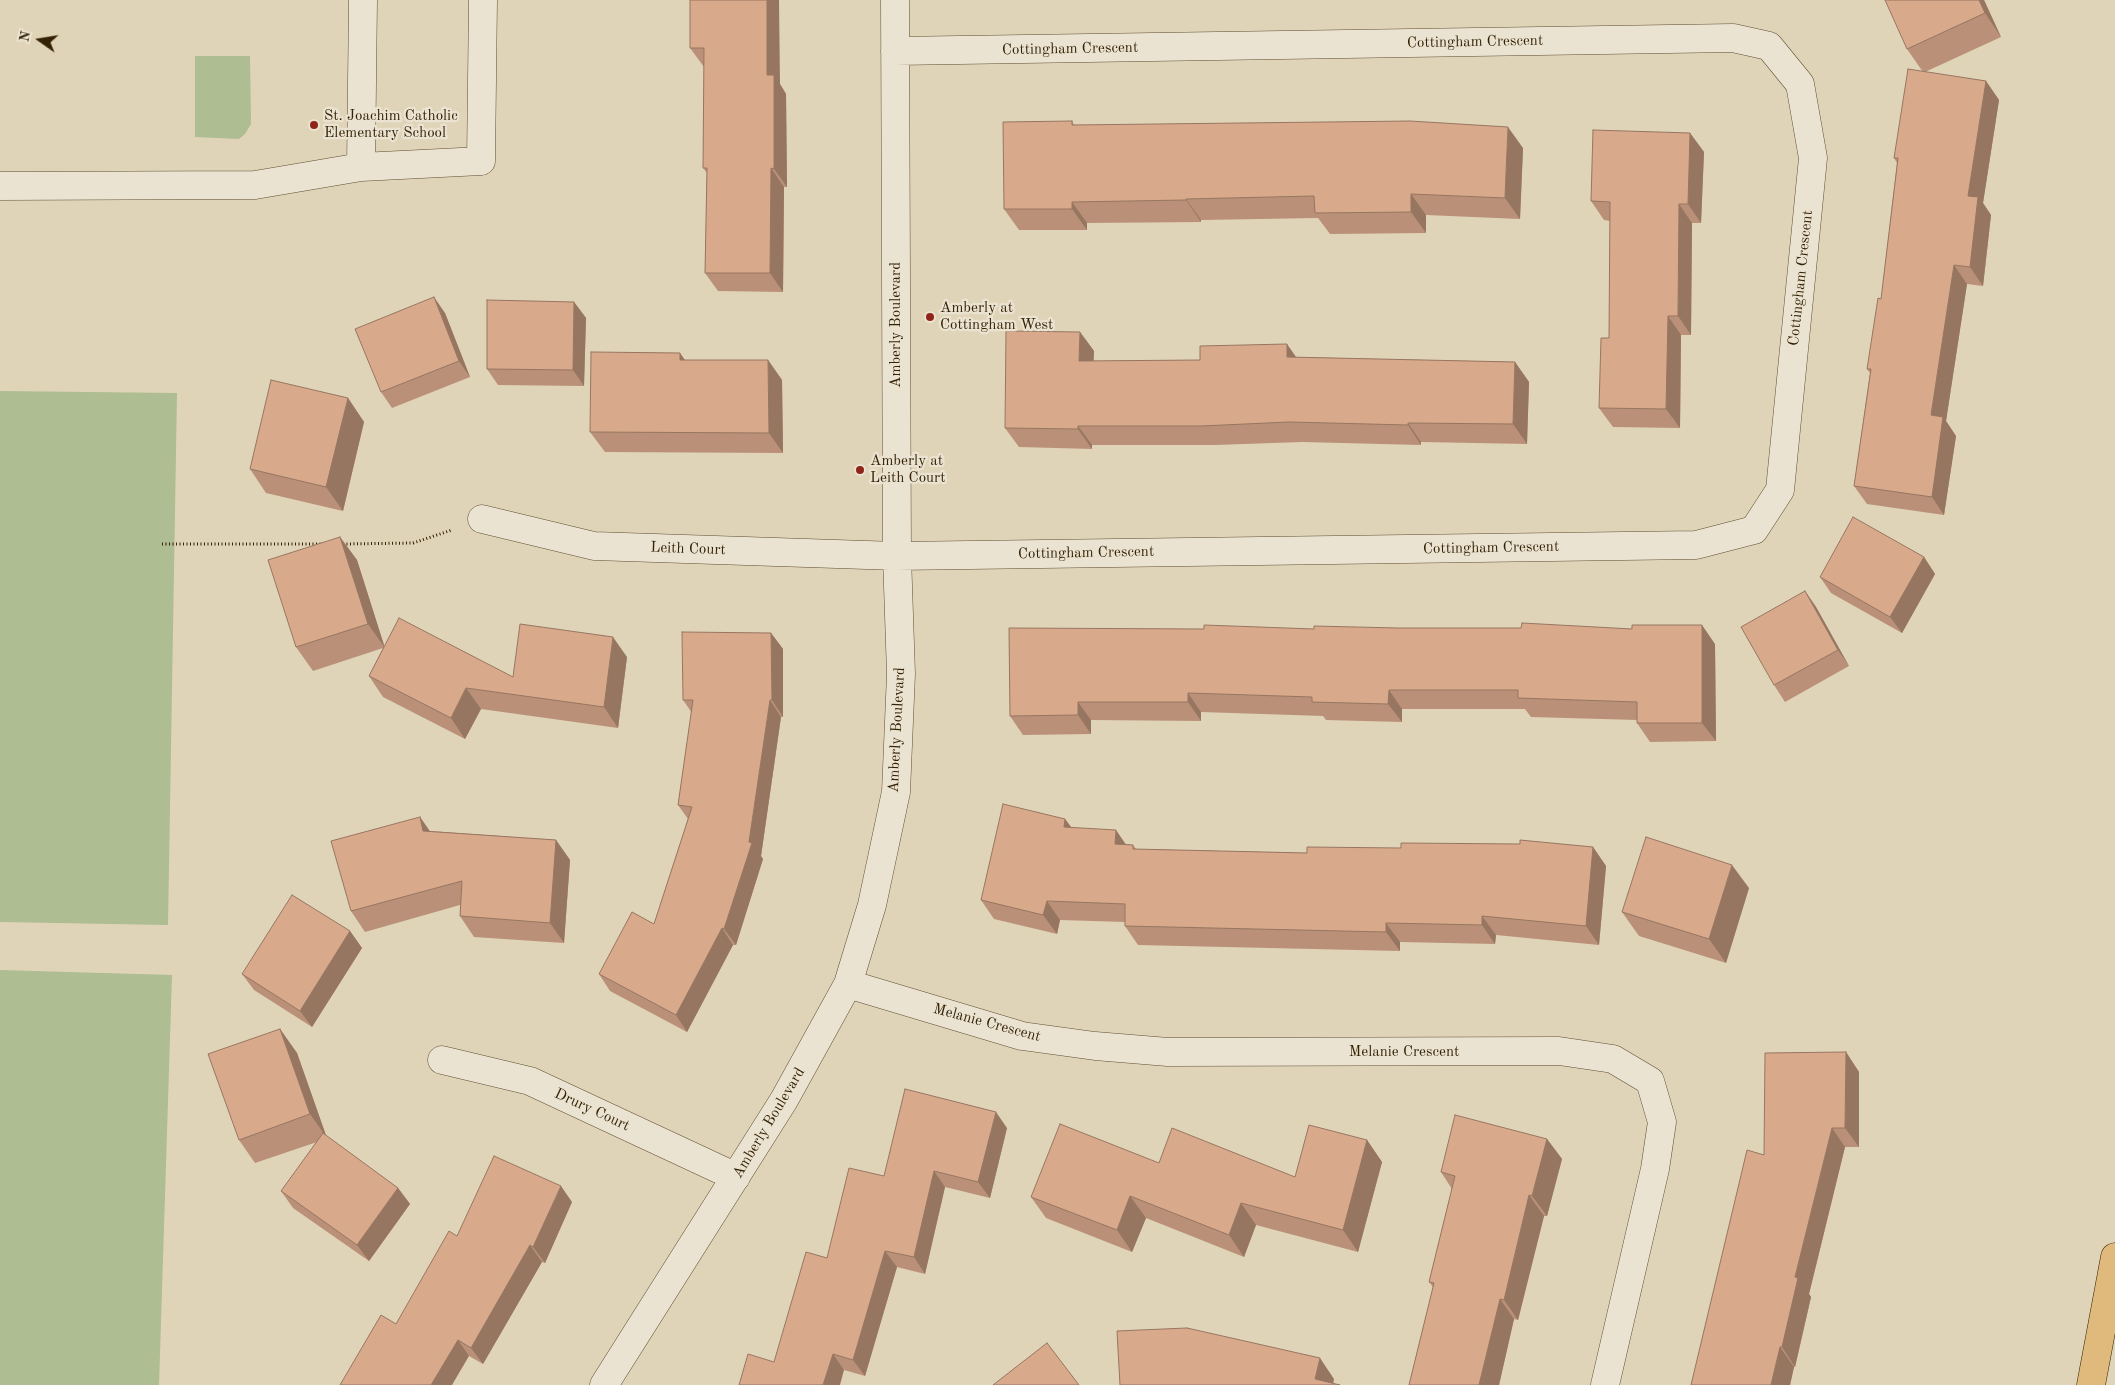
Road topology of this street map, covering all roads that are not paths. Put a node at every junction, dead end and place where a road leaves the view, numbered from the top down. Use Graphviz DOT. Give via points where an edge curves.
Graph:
graph roads {
  1 [pos="363,0"];
  2 [pos="483,0"];
  3 [pos="895,0"];
  4 [pos="895,51"];
  5 [pos="361,167"];
  6 [pos="0,186"];
  7 [pos="482,519"];
  8 [pos="897,556"];
  9 [pos="848,984"];
  10 [pos="442,1060"];
  11 [pos="736,1176"];
  12 [pos="2115,1258"];
  13 [pos="604,1385"];
  14 [pos="1605,1385"];
  15 [pos="2091,1385"];
  1 -- 5 [label="street"];
  2 -- 5 [label="street" via="481,161"];
  3 -- 4 [label="street, Amberly Boulevard"];
  4 -- 8 [label="street, Amberly Boulevard"];
  4 -- 8 [label="street, Cottingham Crescent" via="1733,38 1769,46 1800,84 1813,158 1780,490 1754,530 1696,545"];
  5 -- 6 [label="street" via="255,185"];
  7 -- 8 [label="street, Leith Court" via="594,546"];
  8 -- 9 [label="street, Amberly Boulevard" via="901,674 896,792 872,905"];
  9 -- 11 [label="street, Amberly Boulevard" via="784,1100"];
  9 -- 14 [label="street, Melanie Crescent" via="1022,1036 1095,1046 1168,1052 1559,1051 1613,1059 1650,1081 1662,1122 1655,1169"];
  10 -- 11 [label="street, Drury Court" via="530,1081"];
  11 -- 13 [label="street, Amberly Boulevard"];
  12 -- 15 [label="highway"];
}
